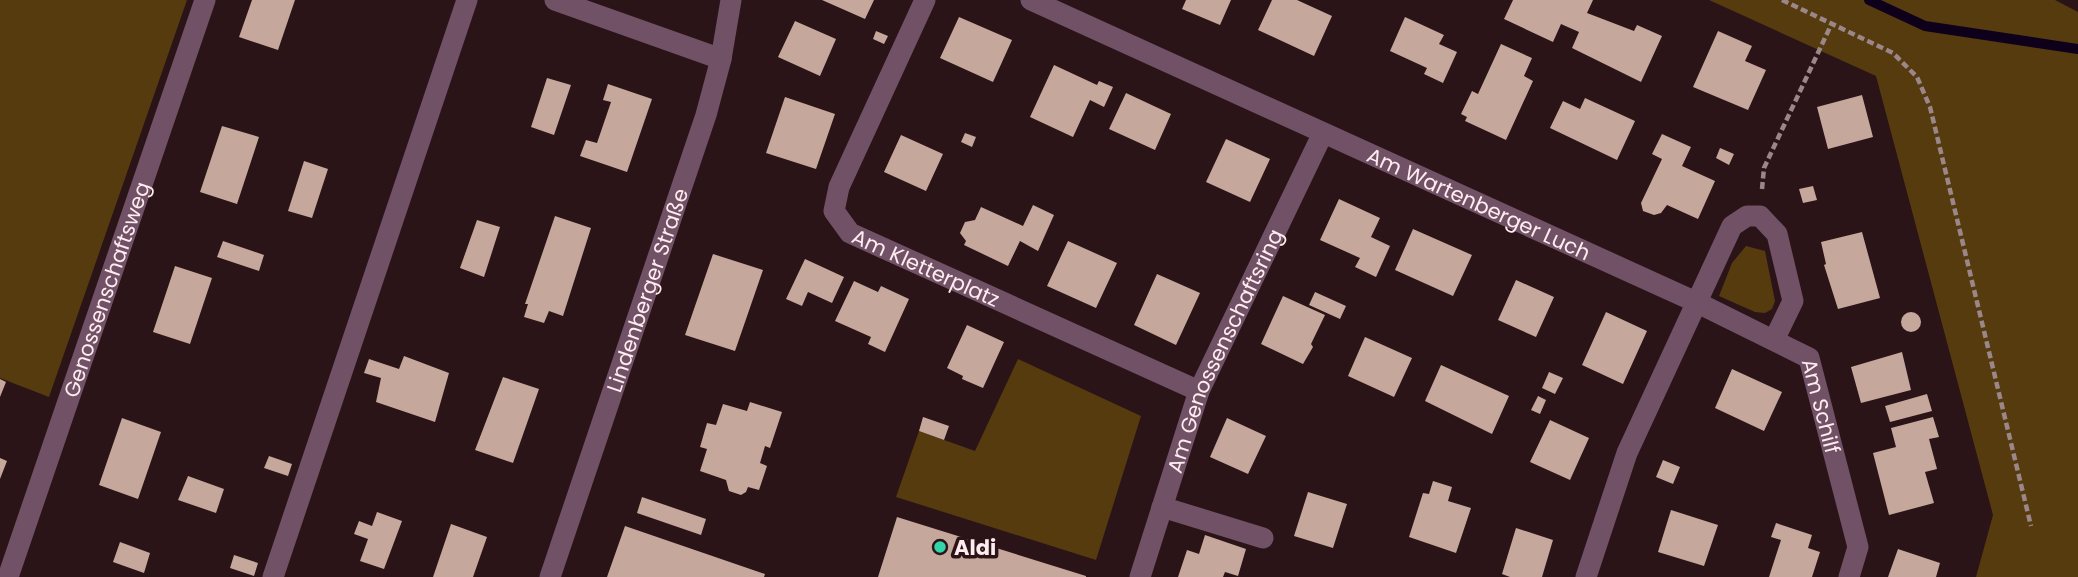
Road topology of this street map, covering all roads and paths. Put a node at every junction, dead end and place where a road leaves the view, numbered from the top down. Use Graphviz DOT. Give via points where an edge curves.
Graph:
graph roads {
  1 [pos="205,0"];
  2 [pos="467,0"];
  3 [pos="555,0"];
  4 [pos="730,0"];
  5 [pos="925,0"];
  6 [pos="1031,0"];
  7 [pos="1782,0"];
  8 [pos="1832,23"];
  9 [pos="721,59"];
  10 [pos="1322,133"];
  11 [pos="1760,216"];
  12 [pos="1696,302"];
  13 [pos="1774,340"];
  14 [pos="1199,391"];
  15 [pos="1162,507"];
  16 [pos="2031,526"];
  17 [pos="1264,537"];
  18 [pos="8,577"];
  19 [pos="273,577"];
  20 [pos="550,577"];
  21 [pos="1140,577"];
  22 [pos="1587,577"];
  23 [pos="1849,577"];
  1 -- 18 [label="street, Genossenschaftsweg"];
  2 -- 19 [label="street"];
  3 -- 9 [label="street"];
  4 -- 9 [label="street, Lindenberger Straße"];
  5 -- 14 [label="street, Am Kletterplatz" via="839,187 834,211 850,233"];
  6 -- 10 [label="street, Am Wartenberger Luch"];
  7 -- 8 [label="path"];
  8 -- 11 [label="path" via="1764,168"];
  8 -- 16 [label="path" via="1893,53 1917,77 1930,107"];
  9 -- 20 [label="street, Lindenberger Straße"];
  10 -- 12 [label="street, Am Wartenberger Luch"];
  10 -- 14 [label="street, Am Genossenschaftsring"];
  11 -- 12 [label="street" via="1747,216 1732,226"];
  11 -- 13 [label="street" via="1777,234 1793,301"];
  12 -- 13 [label="street, Am Schilf"];
  12 -- 22 [label="street" via="1627,453"];
  13 -- 23 [label="street, Am Schilf" via="1809,358 1858,547"];
  14 -- 15 [label="street, Am Genossenschaftsring"];
  15 -- 17 [label="street"];
  15 -- 21 [label="street, Am Genossenschaftsring"];
}
